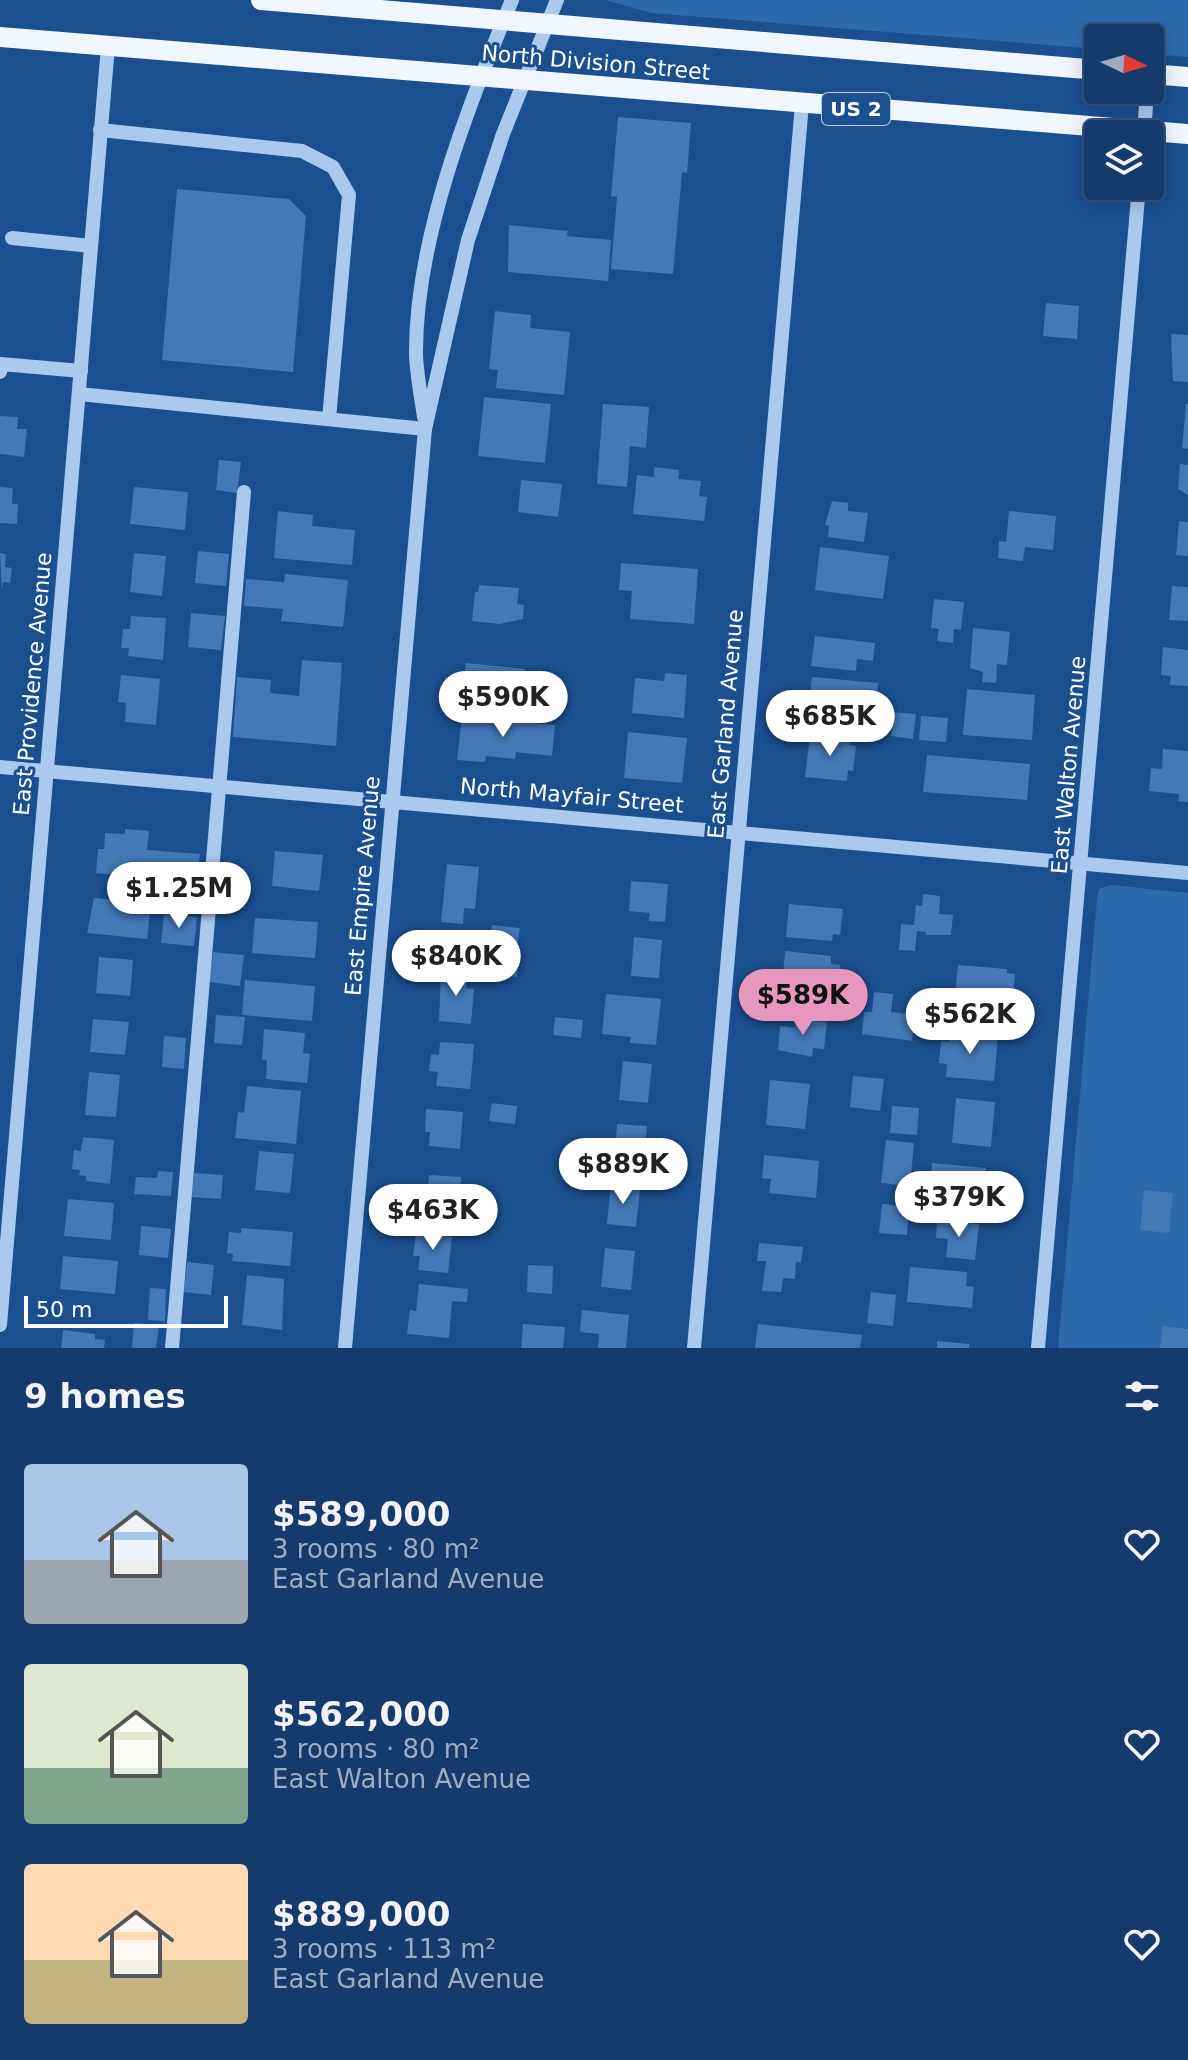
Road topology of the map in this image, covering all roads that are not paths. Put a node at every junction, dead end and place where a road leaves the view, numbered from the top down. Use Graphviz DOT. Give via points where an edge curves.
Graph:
graph roads {
  1 [pos="261,0"];
  2 [pos="512,0"];
  3 [pos="557,0"];
  4 [pos="504,21"];
  5 [pos="547,24"];
  6 [pos="0,37"];
  7 [pos="108,46"];
  8 [pos="1084,69"];
  9 [pos="1164,75"];
  10 [pos="484,76"];
  11 [pos="1188,77"];
  12 [pos="525,79"];
  13 [pos="802,104"];
  14 [pos="1084,127"];
  15 [pos="100,130"];
  16 [pos="1164,133"];
  17 [pos="1188,134"];
  18 [pos="1138,200"];
  19 [pos="12,238"];
  20 [pos="91,246"];
  21 [pos="1,368"];
  22 [pos="81,371"];
  23 [pos="79,394"];
  24 [pos="329,419"];
  25 [pos="425,429"];
  26 [pos="244,492"];
  27 [pos="0,767"];
  28 [pos="47,772"];
  29 [pos="221,787"];
  30 [pos="391,800"];
  31 [pos="738,833"];
  32 [pos="1081,863"];
  33 [pos="1188,873"];
  34 [pos="0,1325"];
  35 [pos="172,1348"];
  36 [pos="345,1348"];
  37 [pos="694,1348"];
  38 [pos="1038,1348"];
  1 -- 4 [label="main road, North Division Street"];
  2 -- 4 [label="street, East Empire Avenue"];
  3 -- 5 [label="street, East Empire Avenue"];
  4 -- 5 [label="main road, North Division Street"];
  4 -- 10 [label="street, East Empire Avenue"];
  5 -- 8 [label="main road, North Division Street"];
  5 -- 12 [label="street, East Empire Avenue"];
  6 -- 7 [label="main road, North Division Street / US 2"];
  7 -- 10 [label="main road, North Division Street / US 2"];
  7 -- 15 [label="street, East Providence Avenue"];
  9 -- 11 [label="main road"];
  10 -- 12 [label="main road, North Division Street / US 2"];
  10 -- 25 [label="street, East Empire Avenue" via="429,251 416,355"];
  12 -- 13 [label="main road, North Division Street / US 2"];
  12 -- 25 [label="street, East Empire Avenue" via="468,240"];
  13 -- 14 [label="main road, North Division Street / US 2"];
  13 -- 31 [label="street, East Garland Avenue"];
  15 -- 20 [label="street, East Providence Avenue"];
  15 -- 24 [label="street" via="302,151 333,167 349,195"];
  16 -- 17 [label="main road, North Division Street / US 2"];
  18 -- 32 [label="street, East Walton Avenue"];
  19 -- 20 [label="street"];
  20 -- 22 [label="street, East Providence Avenue"];
  21 -- 22 [label="street"];
  22 -- 23 [label="street, East Providence Avenue"];
  23 -- 24 [label="street"];
  23 -- 28 [label="street, East Providence Avenue"];
  24 -- 25 [label="street"];
  25 -- 30 [label="street, East Empire Avenue"];
  26 -- 29 [label="street"];
  27 -- 28 [label="street, North Mayfair Street"];
  28 -- 29 [label="street, North Mayfair Street"];
  28 -- 34 [label="street, East Providence Avenue"];
  29 -- 30 [label="street, North Mayfair Street"];
  29 -- 35 [label="street"];
  30 -- 31 [label="street, North Mayfair Street"];
  30 -- 36 [label="street, East Empire Avenue"];
  31 -- 32 [label="street, North Mayfair Street"];
  31 -- 37 [label="street, East Garland Avenue"];
  32 -- 33 [label="street, North Mayfair Street"];
  32 -- 38 [label="street, East Walton Avenue"];
}
